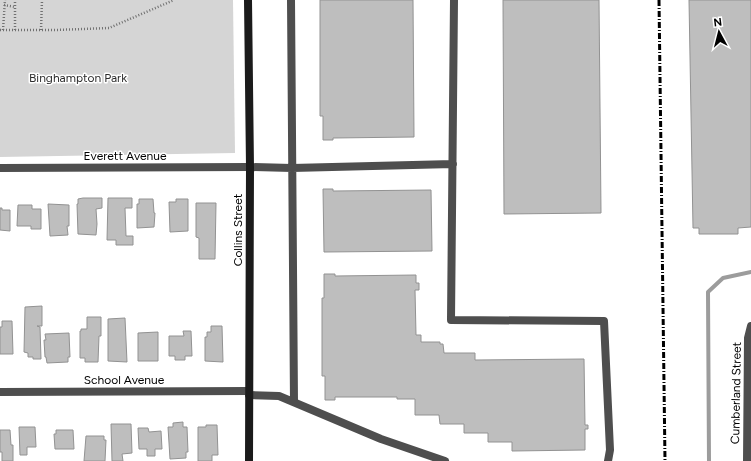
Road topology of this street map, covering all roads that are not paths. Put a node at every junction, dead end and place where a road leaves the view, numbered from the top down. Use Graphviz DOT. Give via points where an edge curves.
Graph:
graph roads {
  1 [pos="248,0"];
  2 [pos="291,0"];
  3 [pos="454,0"];
  4 [pos="453,164"];
  5 [pos="250,167"];
  6 [pos="0,168"];
  7 [pos="292,168"];
  8 [pos="751,326"];
  9 [pos="0,392"];
  10 [pos="249,393"];
  11 [pos="294,402"];
  12 [pos="249,461"];
  13 [pos="445,461"];
  14 [pos="608,461"];
  15 [pos="747,461"];
  1 -- 5 [label="street, Collins Street"];
  2 -- 7 [label="street"];
  3 -- 4 [label="street"];
  4 -- 7 [label="street, Everett Avenue"];
  4 -- 14 [label="street" via="451,320 604,321 610,450"];
  5 -- 6 [label="street, Everett Avenue"];
  5 -- 7 [label="street, Everett Avenue"];
  5 -- 10 [label="street, Collins Street"];
  7 -- 11 [label="street"];
  8 -- 15 [label="street, Cumberland Street" via="748,338"];
  9 -- 10 [label="street, School Avenue"];
  10 -- 11 [label="street, School Avenue" via="279,396"];
  10 -- 12 [label="street, Collins Street"];
  11 -- 13 [label="street, School Avenue" via="381,439"];
}
